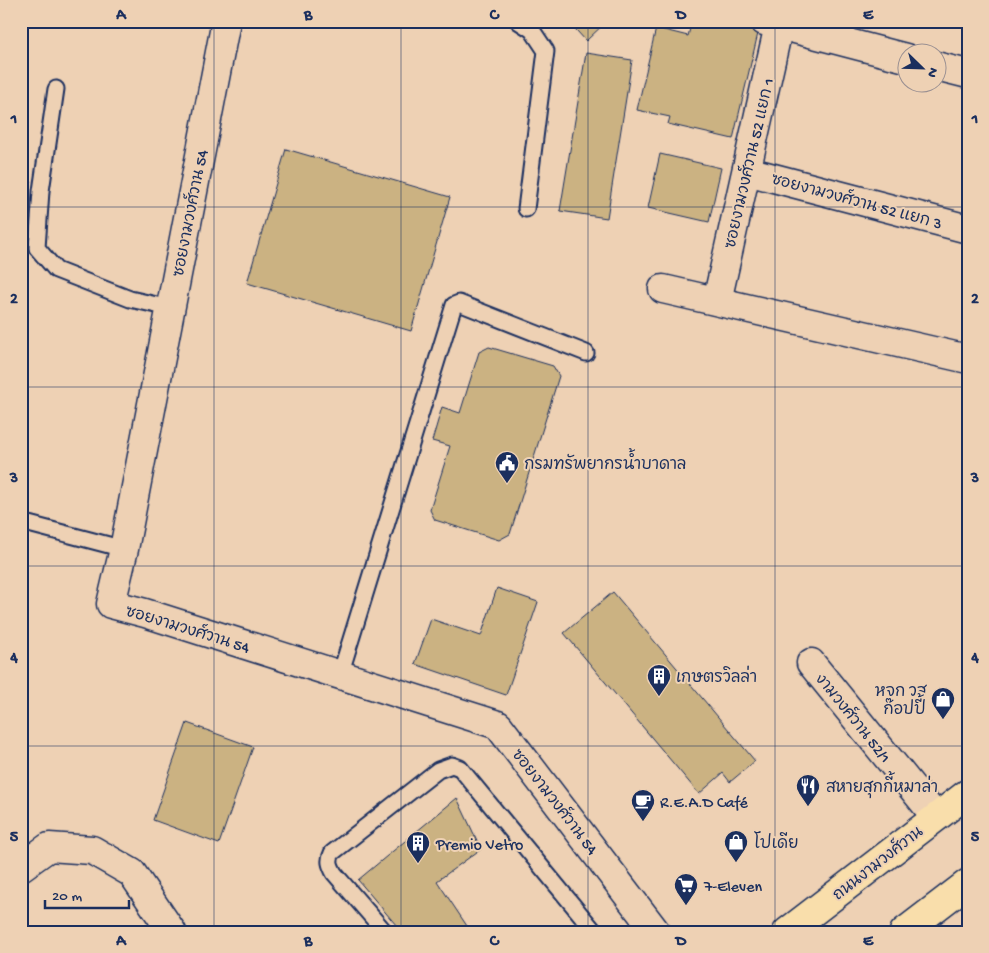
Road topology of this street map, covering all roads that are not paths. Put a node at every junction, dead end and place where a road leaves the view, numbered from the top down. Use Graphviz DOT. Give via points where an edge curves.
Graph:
graph roads {
  1 [pos="226,21"];
  2 [pos="518,21"];
  3 [pos="771,23"];
  4 [pos="896,55"];
  5 [pos="946,68"];
  6 [pos="968,74"];
  7 [pos="56,89"];
  8 [pos="747,171"];
  9 [pos="526,209"];
  10 [pos="968,229"];
  11 [pos="663,289"];
  12 [pos="717,301"];
  13 [pos="170,308"];
  14 [pos="586,353"];
  15 [pos="968,359"];
  16 [pos="21,522"];
  17 [pos="124,548"];
  18 [pos="811,663"];
  19 [pos="340,675"];
  20 [pos="968,793"];
  21 [pos="936,817"];
  22 [pos="21,867"];
  23 [pos="968,883"];
  24 [pos="172,932"];
  25 [pos="385,932"];
  26 [pos="595,932"];
  27 [pos="656,932"];
  28 [pos="787,932"];
  29 [pos="904,932"];
  1 -- 13 [label="street, ซอยงามวงศ์วาน 54"];
  2 -- 9 [label="lane" via="532,30 546,51"];
  3 -- 4 [label="street"];
  3 -- 8 [label="street, ซอยงามวงศ์วาน 52 แยก 1"];
  5 -- 6 [label="street"];
  7 -- 13 [label="lane" via="41,191 37,248 56,270 130,299"];
  8 -- 10 [label="street, ซอยงามวงศ์วาน 52 แยก 3"];
  8 -- 12 [label="street, ซอยงามวงศ์วาน 52 แยก 1"];
  11 -- 12 [label="street"];
  12 -- 15 [label="street"];
  13 -- 17 [label="street, ซอยงามวงศ์วาน 54"];
  14 -- 19 [label="lane" via="460,303 454,305"];
  16 -- 17 [label="lane"];
  17 -- 19 [label="street, ซอยงามวงศ์วาน 54" via="111,604"];
  18 -- 21 [label="street, งามวงศ์วาน 52/1"];
  19 -- 27 [label="street, ซอยงามวงศ์วาน 54" via="498,725"];
  20 -- 21 [label="main road, ถนนงามวงศ์วาน"];
  21 -- 28 [label="main road, ถนนงามวงศ์วาน"];
  22 -- 24 [label="street" via="49,847 92,850 132,873"];
  23 -- 29 [label="main road"];
  25 -- 26 [label="lane" via="334,873 330,865 332,853 438,770 452,765 460,768"];
}
